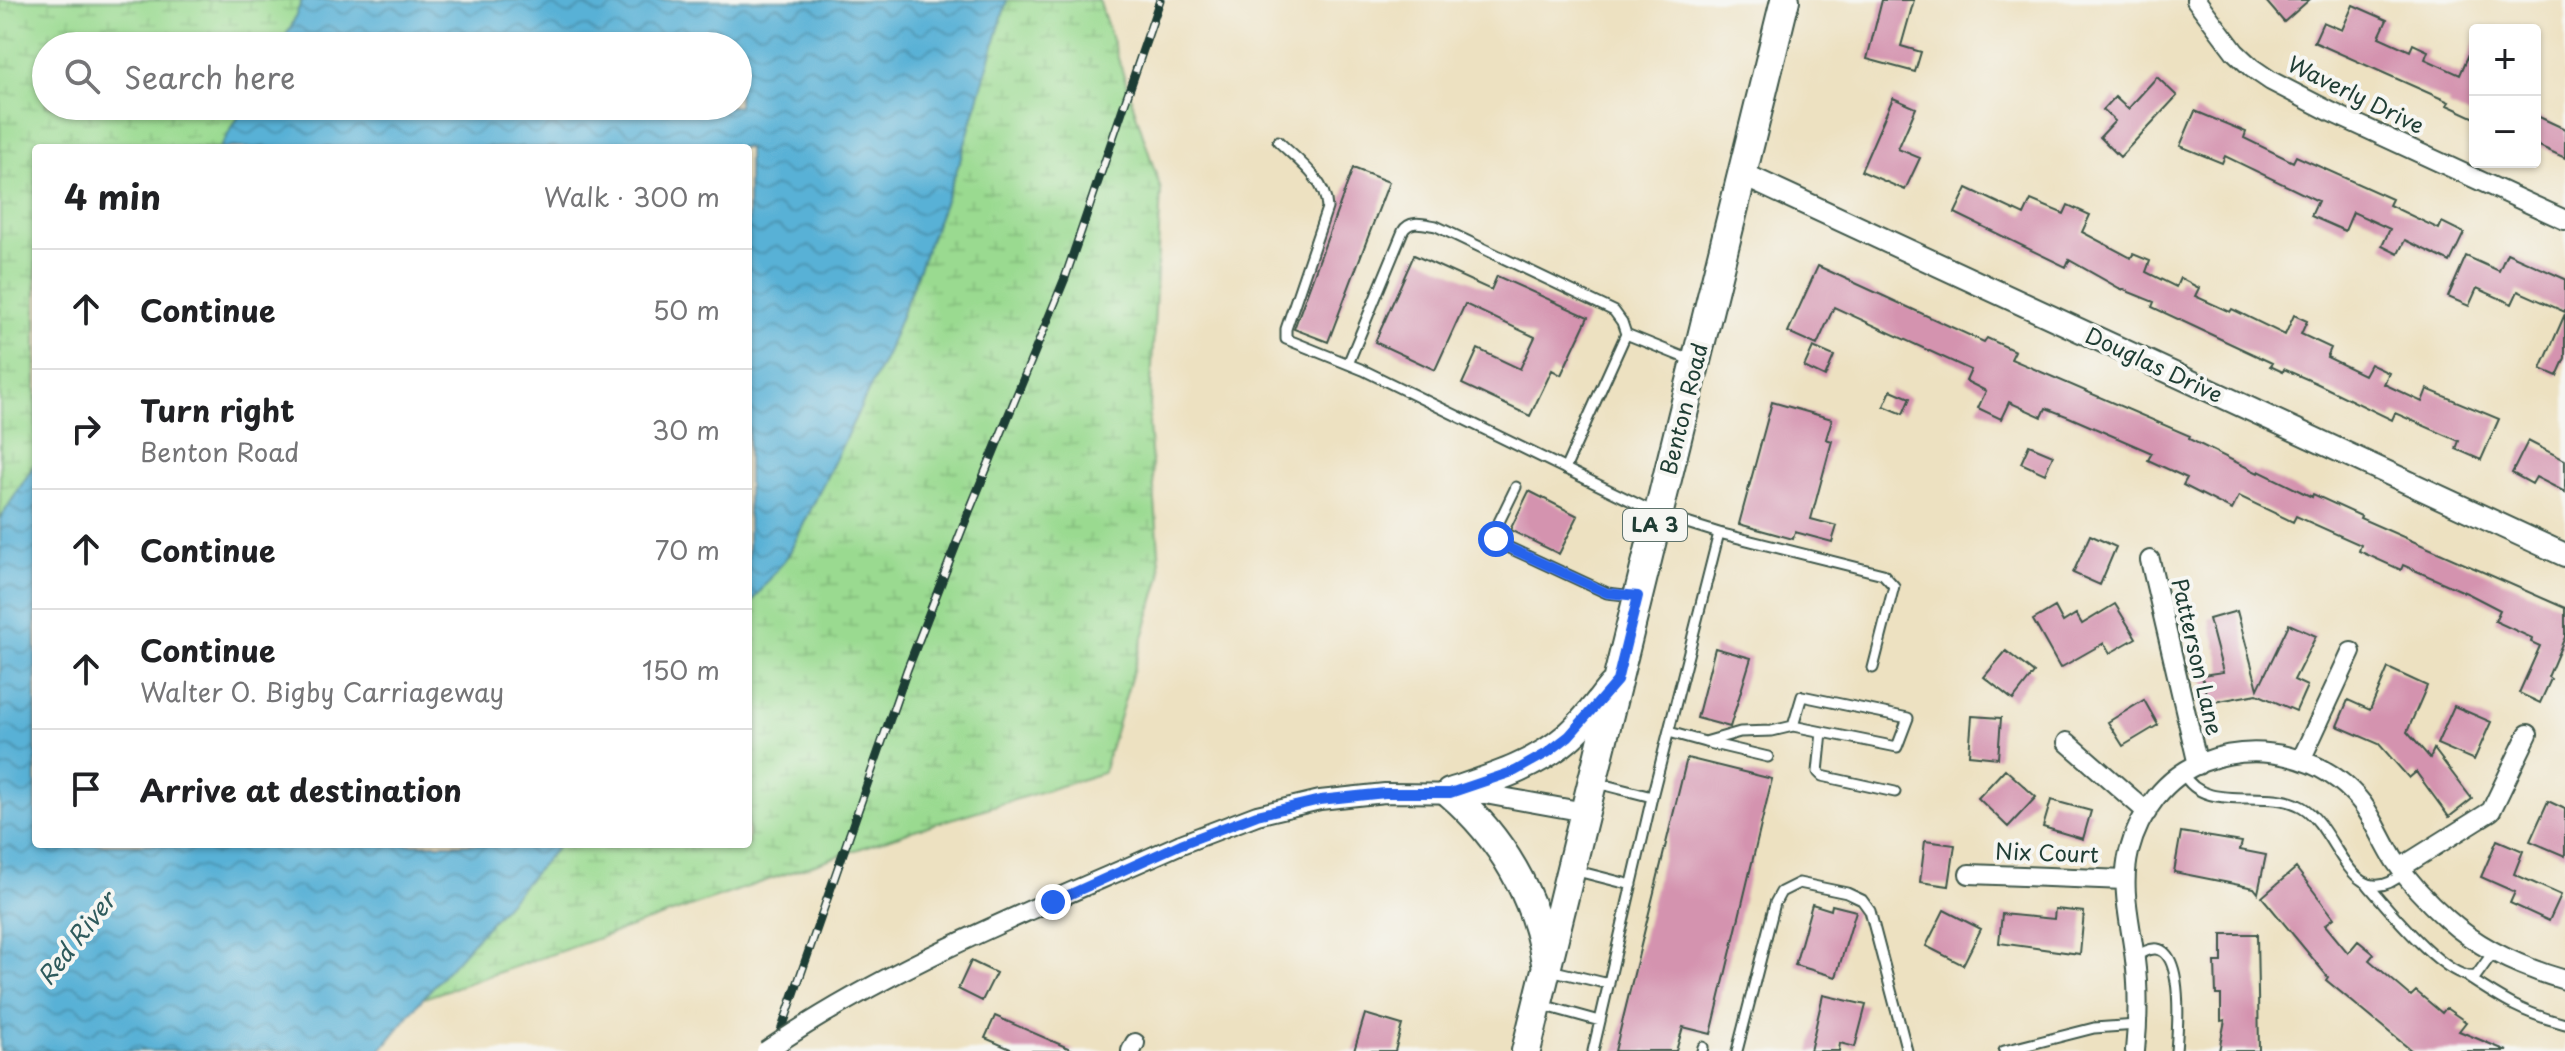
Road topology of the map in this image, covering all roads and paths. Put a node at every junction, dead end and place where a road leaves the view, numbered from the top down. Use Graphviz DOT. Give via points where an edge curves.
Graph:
graph roads {
  1 [pos="1785,0"];
  2 [pos="2196,0"];
  3 [pos="1278,141"];
  4 [pos="1742,174"];
  5 [pos="2565,220"];
  6 [pos="1626,334"];
  7 [pos="1696,362"];
  8 [pos="1348,364"];
  9 [pos="1565,469"];
  10 [pos="1516,487"];
  11 [pos="1658,514"];
  12 [pos="1719,533"];
  13 [pos="2565,555"];
  14 [pos="2150,560"];
  15 [pos="1638,596"];
  16 [pos="2351,652"];
  17 [pos="1873,668"];
  18 [pos="1617,681"];
  19 [pos="1793,726"];
  20 [pos="1669,732"];
  21 [pos="1822,732"];
  22 [pos="2528,734"];
  23 [pos="1705,742"];
  24 [pos="2067,742"];
  25 [pos="1768,757"];
  26 [pos="2301,760"];
  27 [pos="2190,769"];
  28 [pos="1593,782"];
  29 [pos="1895,792"];
  30 [pos="1450,793"];
  31 [pos="1652,797"];
  32 [pos="1585,812"];
  33 [pos="2147,812"];
  34 [pos="1572,870"];
  35 [pos="2402,870"];
  36 [pos="1969,874"];
  37 [pos="2125,880"];
  38 [pos="1632,885"];
  39 [pos="2368,885"];
  40 [pos="2494,951"];
  41 [pos="2135,958"];
  42 [pos="1547,969"];
  43 [pos="2469,978"];
  44 [pos="2565,980"];
  45 [pos="1609,984"];
  46 [pos="1538,1004"];
  47 [pos="1600,1021"];
  48 [pos="2565,1024"];
  49 [pos="2137,1025"];
  50 [pos="766,1051"];
  51 [pos="1526,1051"];
  52 [pos="1593,1051"];
  53 [pos="1737,1051"];
  54 [pos="1907,1051"];
  55 [pos="2004,1051"];
  56 [pos="2135,1051"];
  57 [pos="2176,1051"];
  1 -- 4 [label="main road, Benton Road / LA 3"];
  2 -- 5 [label="street, Waverly Drive" via="2235,52 2271,81"];
  3 -- 8 [label="lane" via="1317,179 1327,208 1286,339"];
  4 -- 7 [label="main road, Benton Road / LA 3"];
  4 -- 13 [label="street, Douglas Drive"];
  6 -- 7 [label="lane"];
  6 -- 8 [label="lane" via="1614,311 1420,222 1403,231"];
  6 -- 9 [label="lane"];
  7 -- 11 [label="main road, Benton Road / LA 3"];
  8 -- 9 [label="lane"];
  9 -- 11 [label="lane"];
  10 -- 15 [label="lane" via="1496,528 1499,543 1607,593"];
  11 -- 12 [label="lane"];
  11 -- 15 [label="main road, Benton Road / LA 3"];
  12 -- 17 [label="lane" via="1883,574 1894,586"];
  12 -- 20 [label="lane"];
  14 -- 27 [label="street, Patterson Lane"];
  15 -- 18 [label="main road, Benton Road / LA 3"];
  16 -- 26 [label="street"];
  18 -- 28 [label="main road, Benton Road / LA 3"];
  18 -- 30 [label="main road" via="1547,753 1515,771"];
  19 -- 21 [label="lane"];
  19 -- 21 [label="lane" via="1802,696 1908,718 1897,747"];
  19 -- 23 [label="lane"];
  20 -- 23 [label="lane"];
  20 -- 31 [label="lane"];
  21 -- 29 [label="lane" via="1822,776"];
  22 -- 35 [label="street" via="2491,811"];
  23 -- 25 [label="lane"];
  24 -- 33 [label="street"];
  26 -- 27 [label="street" via="2248,752 2219,756"];
  26 -- 35 [label="street" via="2332,776 2360,801"];
  27 -- 33 [label="street" via="2159,792"];
  27 -- 39 [label="lane" via="2188,783 2204,793 2269,796 2305,808"];
  28 -- 31 [label="lane"];
  28 -- 32 [label="main road, Benton Road / LA 3"];
  30 -- 32 [label="street"];
  30 -- 42 [label="main road" via="1470,810 1519,878"];
  30 -- 50 [label="street, bridge" via="1320,800 1257,815 1181,844 866,988"];
  31 -- 38 [label="lane"];
  32 -- 34 [label="main road, Benton Road / LA 3"];
  33 -- 37 [label="street" via="2135,834"];
  34 -- 38 [label="lane"];
  34 -- 42 [label="main road, Benton Road / LA 3"];
  35 -- 39 [label="lane" via="2392,883"];
  35 -- 40 [label="street" via="2450,922"];
  36 -- 37 [label="street, Nix Court"];
  37 -- 41 [label="street"];
  38 -- 45 [label="lane"];
  39 -- 43 [label="lane" via="2414,939"];
  40 -- 43 [label="lane" via="2482,971"];
  40 -- 44 [label="street"];
  41 -- 49 [label="street"];
  41 -- 57 [label="lane" via="2153,949 2173,962"];
  42 -- 45 [label="lane"];
  42 -- 46 [label="main road, Benton Road / LA 3"];
  43 -- 48 [label="lane" via="2532,1015"];
  45 -- 47 [label="lane"];
  46 -- 47 [label="lane"];
  46 -- 51 [label="main road, Benton Road / LA 3"];
  47 -- 52 [label="lane"];
  49 -- 55 [label="lane" via="2094,1028"];
  49 -- 56 [label="street"];
  53 -- 54 [label="lane" via="1775,903 1781,892 1799,883 1847,893 1870,911"];
}
